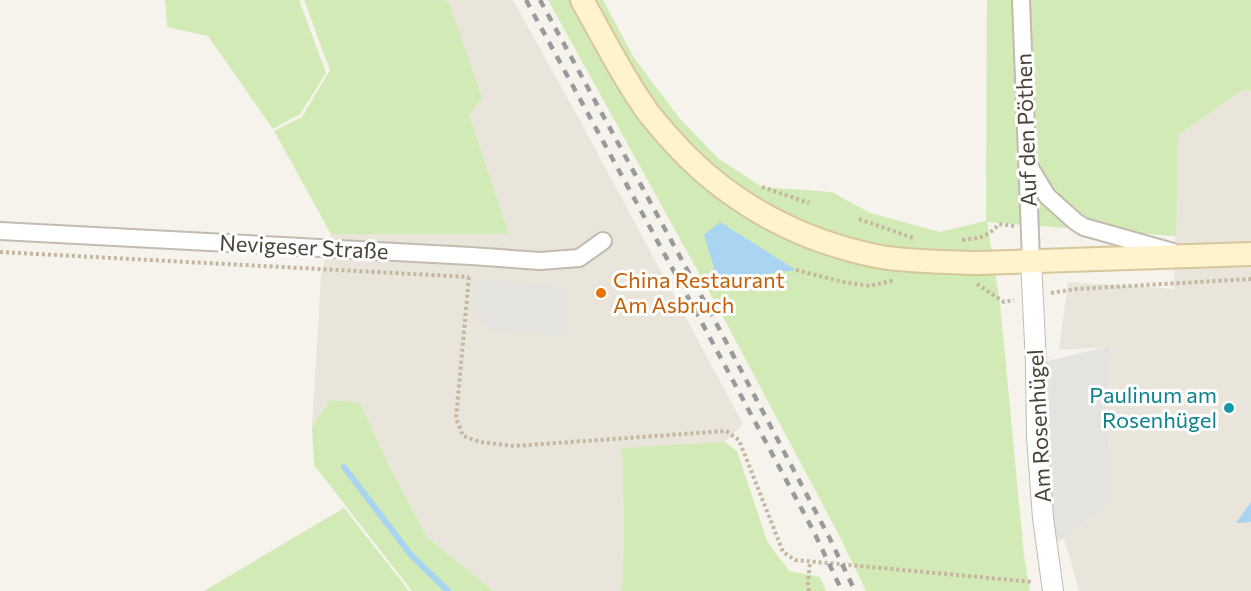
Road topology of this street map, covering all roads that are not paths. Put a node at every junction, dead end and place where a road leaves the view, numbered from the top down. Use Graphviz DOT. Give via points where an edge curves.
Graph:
graph roads {
  1 [pos="582,0"];
  2 [pos="1021,0"];
  3 [pos="1028,163"];
  4 [pos="0,231"];
  5 [pos="603,241"];
  6 [pos="1251,254"];
  7 [pos="1187,256"];
  8 [pos="1031,260"];
  9 [pos="1052,587"];
  1 -- 8 [label="main road" via="647,112 685,156 754,210 796,232 883,257 977,263"];
  2 -- 3 [label="street, Auf den Pöthen"];
  3 -- 7 [label="street" via="1047,196 1084,227"];
  3 -- 8 [label="street, Auf den Pöthen"];
  4 -- 5 [label="street, Nevigeser Straße" via="540,261 579,258"];
  6 -- 7 [label="main road"];
  7 -- 8 [label="main road"];
  8 -- 9 [label="street, Am Rosenhügel" via="1037,437"];
}
